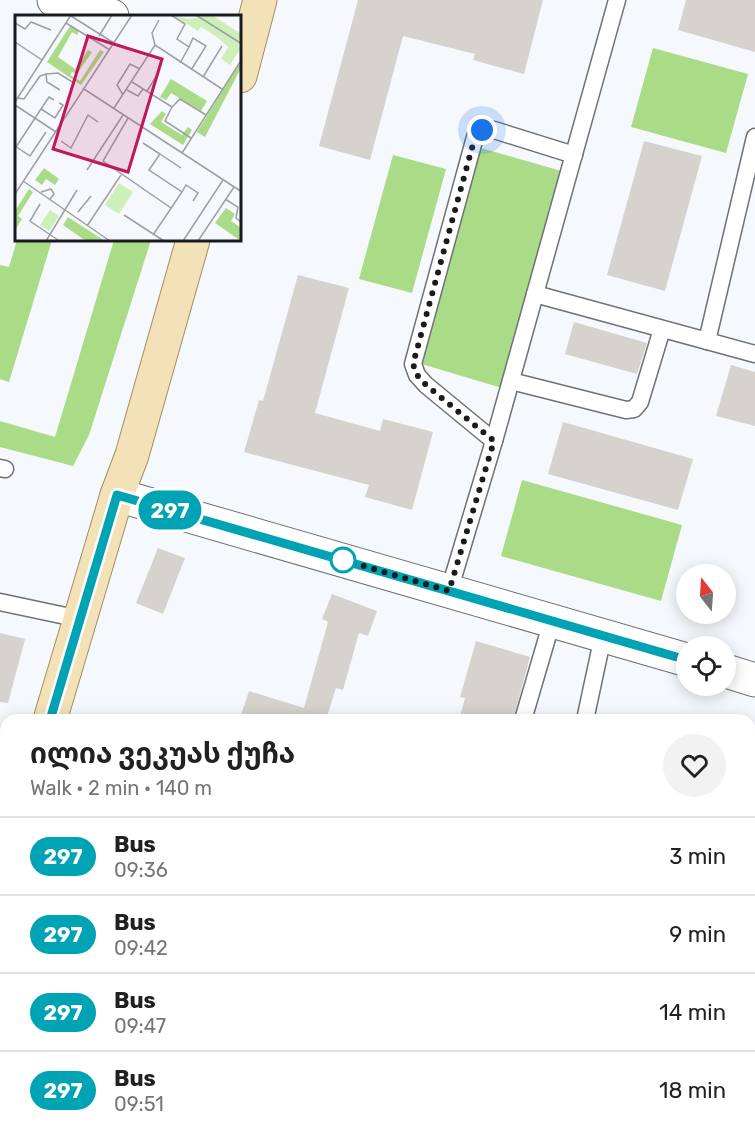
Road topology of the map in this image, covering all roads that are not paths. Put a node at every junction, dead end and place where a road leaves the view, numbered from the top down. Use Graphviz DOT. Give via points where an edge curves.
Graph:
graph roads {
  1 [pos="54,0"];
  2 [pos="260,0"];
  3 [pos="617,0"];
  4 [pos="108,15"];
  5 [pos="242,64"];
  6 [pos="755,137"];
  7 [pos="574,155"];
  8 [pos="192,242"];
  9 [pos="535,294"];
  10 [pos="662,329"];
  11 [pos="706,341"];
  12 [pos="755,354"];
  13 [pos="511,381"];
  14 [pos="494,441"];
  15 [pos="117,495"];
  16 [pos="449,591"];
  17 [pos="0,602"];
  18 [pos="80,619"];
  19 [pos="552,621"];
  20 [pos="603,636"];
  21 [pos="676,657"];
  22 [pos="736,674"];
  23 [pos="755,680"];
  24 [pos="52,714"];
  25 [pos="526,714"];
  26 [pos="586,714"];
  1 -- 4 [label="street"];
  2 -- 5 [label="main road"];
  3 -- 7 [label="lane"];
  6 -- 11 [label="lane"];
  7 -- 9 [label="lane"];
  7 -- 14 [label="lane" via="494,130 482,130 475,137 413,364 426,385"];
  8 -- 15 [label="main road"];
  9 -- 10 [label="lane"];
  9 -- 13 [label="lane"];
  10 -- 11 [label="lane"];
  10 -- 13 [label="lane" via="640,402 634,409"];
  11 -- 12 [label="lane"];
  13 -- 14 [label="lane"];
  14 -- 16 [label="lane"];
  15 -- 16 [label="street"];
  15 -- 18 [label="main road"];
  16 -- 19 [label="street"];
  17 -- 18 [label="lane"];
  18 -- 24 [label="main road"];
  19 -- 20 [label="street"];
  19 -- 25 [label="lane"];
  20 -- 21 [label="street"];
  20 -- 26 [label="lane"];
  22 -- 23 [label="street"];
}
